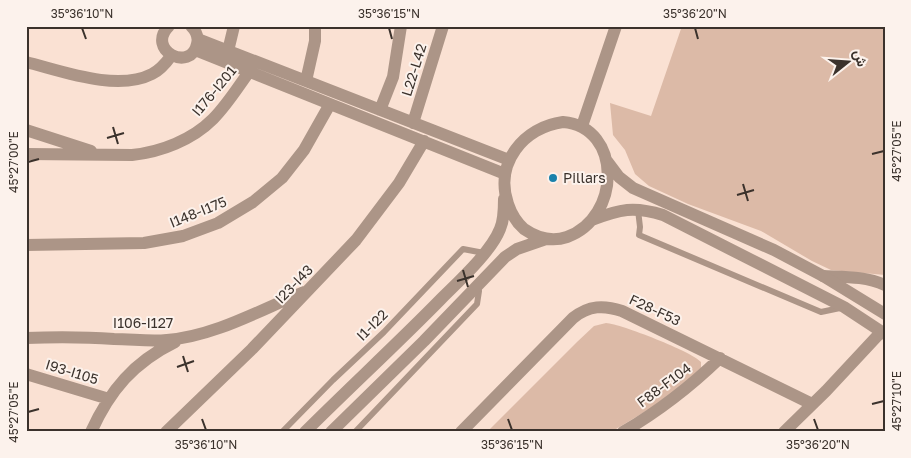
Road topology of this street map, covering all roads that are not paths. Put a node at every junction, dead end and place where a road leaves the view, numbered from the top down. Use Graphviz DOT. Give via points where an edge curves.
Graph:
graph roads {
  1 [pos="169,26"];
  2 [pos="191,26"];
  3 [pos="234,26"];
  4 [pos="315,26"];
  5 [pos="401,26"];
  6 [pos="443,26"];
  7 [pos="616,26"];
  8 [pos="196,45"];
  9 [pos="228,51"];
  10 [pos="172,56"];
  11 [pos="26,62"];
  12 [pos="249,72"];
  13 [pos="306,81"];
  14 [pos="330,104"];
  15 [pos="380,110"];
  16 [pos="413,123"];
  17 [pos="582,126"];
  18 [pos="26,130"];
  19 [pos="424,141"];
  20 [pos="26,154"];
  21 [pos="103,154"];
  22 [pos="606,159"];
  23 [pos="509,160"];
  24 [pos="505,174"];
  25 [pos="504,192"];
  26 [pos="638,209"];
  27 [pos="592,220"];
  28 [pos="547,239"];
  29 [pos="26,245"];
  30 [pos="484,253"];
  31 [pos="823,276"];
  32 [pos="885,284"];
  33 [pos="477,286"];
  34 [pos="310,289"];
  35 [pos="844,307"];
  36 [pos="885,314"];
  37 [pos="883,333"];
  38 [pos="184,337"];
  39 [pos="26,338"];
  40 [pos="720,358"];
  41 [pos="26,374"];
  42 [pos="108,399"];
  43 [pos="812,404"];
  44 [pos="91,432"];
  45 [pos="166,432"];
  46 [pos="282,432"];
  47 [pos="305,432"];
  48 [pos="330,432"];
  49 [pos="354,432"];
  50 [pos="461,432"];
  51 [pos="623,432"];
  52 [pos="784,432"];
  1 -- 10 [label="street" via="162,40"];
  2 -- 8 [label="street" via="196,32"];
  3 -- 9 [label="street"];
  4 -- 13 [label="street"];
  5 -- 15 [label="street" via="393,77"];
  6 -- 16 [label="street, L22-L42"];
  7 -- 17 [label="street"];
  8 -- 9 [label="street"];
  8 -- 10 [label="street" via="189,55 182,58"];
  8 -- 12 [label="street"];
  9 -- 13 [label="street"];
  10 -- 11 [label="street" via="152,74 123,81 88,77"];
  12 -- 14 [label="street"];
  12 -- 21 [label="street, I176-I201" via="213,118 196,132 146,153"];
  13 -- 15 [label="street"];
  14 -- 19 [label="street"];
  14 -- 29 [label="street, I148-I175" via="304,150 282,178 253,202 218,223 183,236 144,243"];
  15 -- 16 [label="street"];
  16 -- 23 [label="street"];
  17 -- 22 [label="street" via="598,141"];
  17 -- 23 [label="street" via="563,122 541,127 519,144"];
  18 -- 21 [label="street"];
  19 -- 24 [label="street"];
  19 -- 34 [label="street, I23-I43" via="387,200 356,240"];
  20 -- 21 [label="street, I176-I201"];
  22 -- 27 [label="street" via="607,187 601,208"];
  22 -- 31 [label="street" via="619,177 633,188 734,231"];
  23 -- 24 [label="street"];
  24 -- 25 [label="street"];
  25 -- 28 [label="street" via="511,212 522,227"];
  25 -- 30 [label="street" via="504,216 500,230"];
  26 -- 27 [label="street" via="612,212"];
  26 -- 35 [label="street" via="663,215"];
  26 -- 35 [label="lane" via="639,236 821,312"];
  27 -- 28 [label="street" via="587,227 572,235"];
  28 -- 33 [label="street" via="511,252"];
  30 -- 46 [label="lane, I1-I22" via="463,249"];
  30 -- 47 [label="street"];
  31 -- 32 [label="street" via="860,278"];
  31 -- 36 [label="street"];
  33 -- 48 [label="street"];
  33 -- 49 [label="lane" via="477,304"];
  34 -- 38 [label="street, I106-I127" via="231,323"];
  34 -- 45 [label="street, I23-I43"];
  35 -- 37 [label="street"];
  37 -- 43 [label="street"];
  38 -- 39 [label="street, I106-I127" via="167,340"];
  38 -- 42 [label="street" via="147,357"];
  40 -- 43 [label="street, F28-F53"];
  40 -- 50 [label="street, F28-F53" via="622,311 604,306 588,308 569,321"];
  40 -- 51 [label="street, F88-F104" via="684,391"];
  41 -- 42 [label="street, I93-I105"];
  42 -- 44 [label="street"];
  43 -- 52 [label="street"];
}
